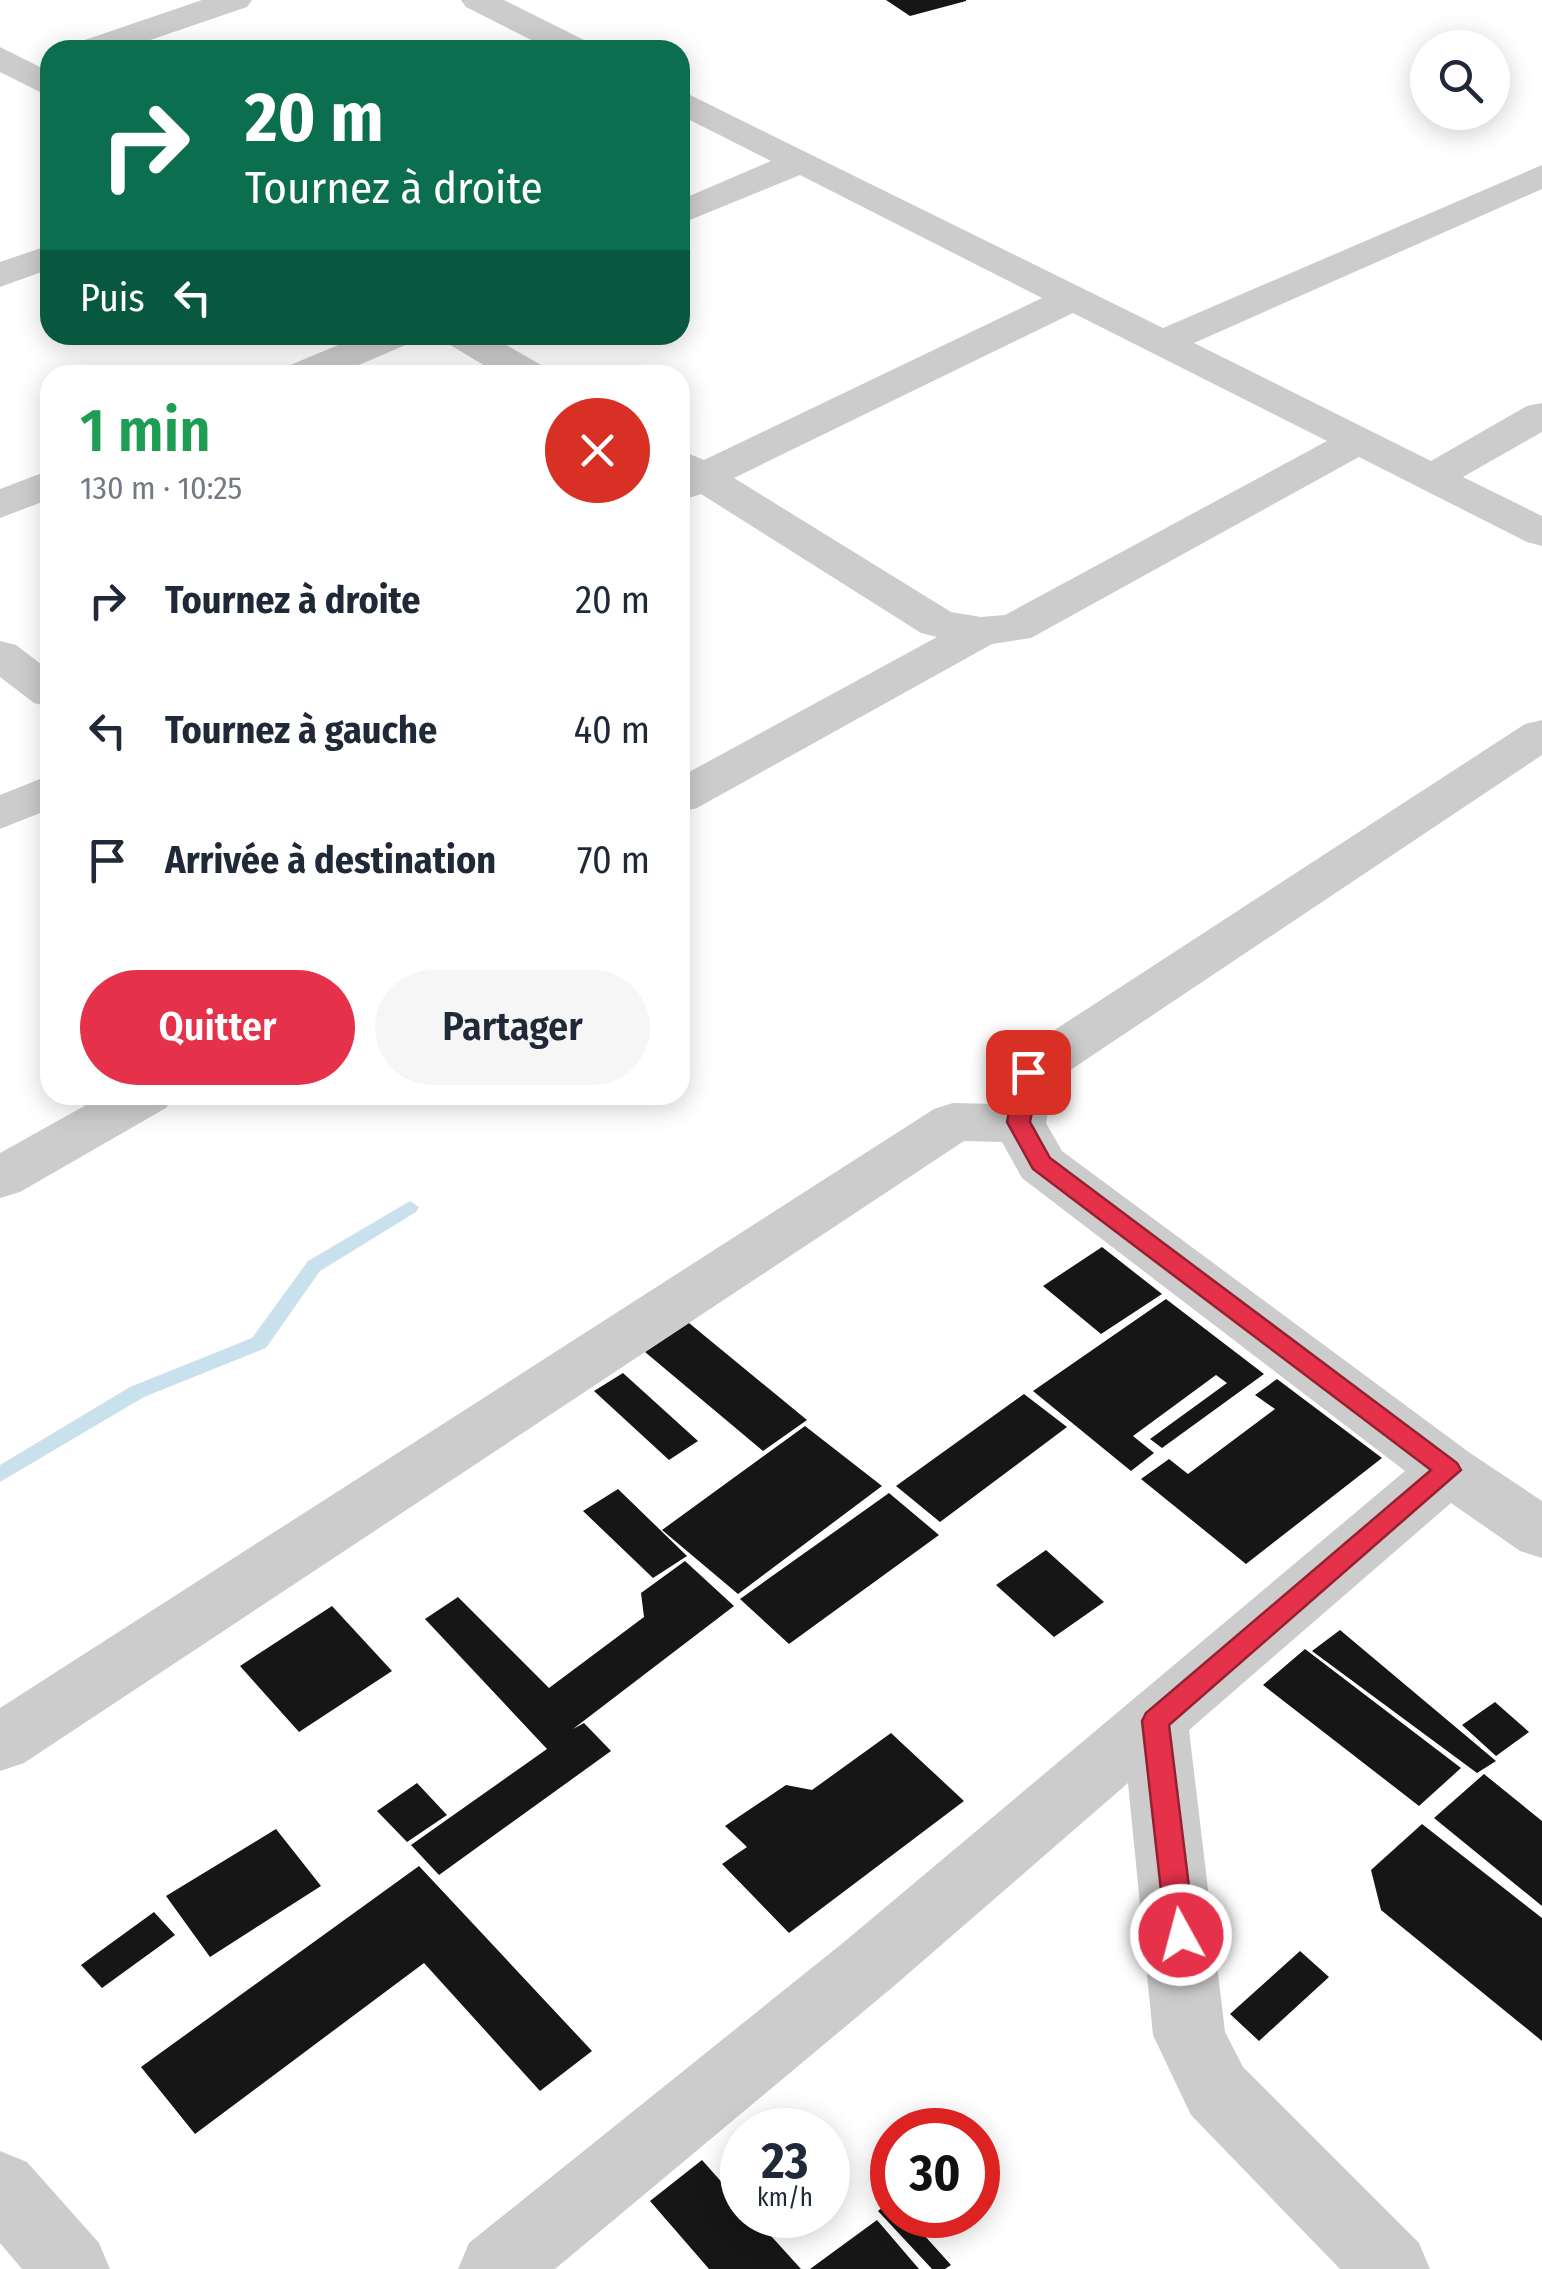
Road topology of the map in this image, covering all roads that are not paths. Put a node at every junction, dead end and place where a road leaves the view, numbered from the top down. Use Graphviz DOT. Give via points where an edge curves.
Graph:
graph roads {
  1 [pos="235,0"];
  2 [pos="478,0"];
  3 [pos="117,40"];
  4 [pos="558,40"];
  5 [pos="690,106"];
  6 [pos="800,162"];
  7 [pos="1542,176"];
  8 [pos="690,209"];
  9 [pos="40,260"];
  10 [pos="0,275"];
  11 [pos="1073,298"];
  12 [pos="1160,343"];
  13 [pos="372,345"];
  14 [pos="478,345"];
  15 [pos="326,365"];
  16 [pos="512,365"];
  17 [pos="1542,416"];
  18 [pos="1358,442"];
  19 [pos="690,475"];
  20 [pos="690,477"];
  21 [pos="1431,478"];
  22 [pos="40,487"];
  23 [pos="0,505"];
  24 [pos="1542,533"];
  25 [pos="981,631"];
  26 [pos="0,655"];
  27 [pos="40,685"];
  28 [pos="1542,734"];
  29 [pos="690,791"];
  30 [pos="40,795"];
  31 [pos="0,814"];
  32 [pos="130,1105"];
  33 [pos="1019,1122"];
  34 [pos="0,1178"];
  35 [pos="1448,1470"];
  36 [pos="1542,1533"];
  37 [pos="1155,1721"];
  38 [pos="0,1743"];
  39 [pos="0,2187"];
  40 [pos="72,2269"];
  41 [pos="496,2269"];
  42 [pos="1392,2269"];
  1 -- 3 [label="street"];
  2 -- 4 [label="street"];
  5 -- 6 [label="street"];
  6 -- 8 [label="street"];
  6 -- 11 [label="street"];
  7 -- 12 [label="street"];
  9 -- 10 [label="street"];
  11 -- 12 [label="street"];
  11 -- 19 [label="street"];
  12 -- 18 [label="street"];
  13 -- 15 [label="street"];
  14 -- 16 [label="street"];
  17 -- 21 [label="street"];
  18 -- 21 [label="street"];
  18 -- 25 [label="street" via="1016,628"];
  20 -- 25 [label="street" via="936,623"];
  21 -- 24 [label="street"];
  22 -- 23 [label="street"];
  25 -- 29 [label="street"];
  26 -- 27 [label="street"];
  28 -- 33 [label="street" via="1028,1072"];
  30 -- 31 [label="street"];
  32 -- 34 [label="street"];
  33 -- 35 [label="street" via="1042,1164"];
  33 -- 38 [label="street" via="953,1122"];
  35 -- 36 [label="street"];
  35 -- 37 [label="street"];
  37 -- 41 [label="street"];
  37 -- 42 [label="street" via="1189,2035 1217,2091"];
  39 -- 40 [label="street"];
}
